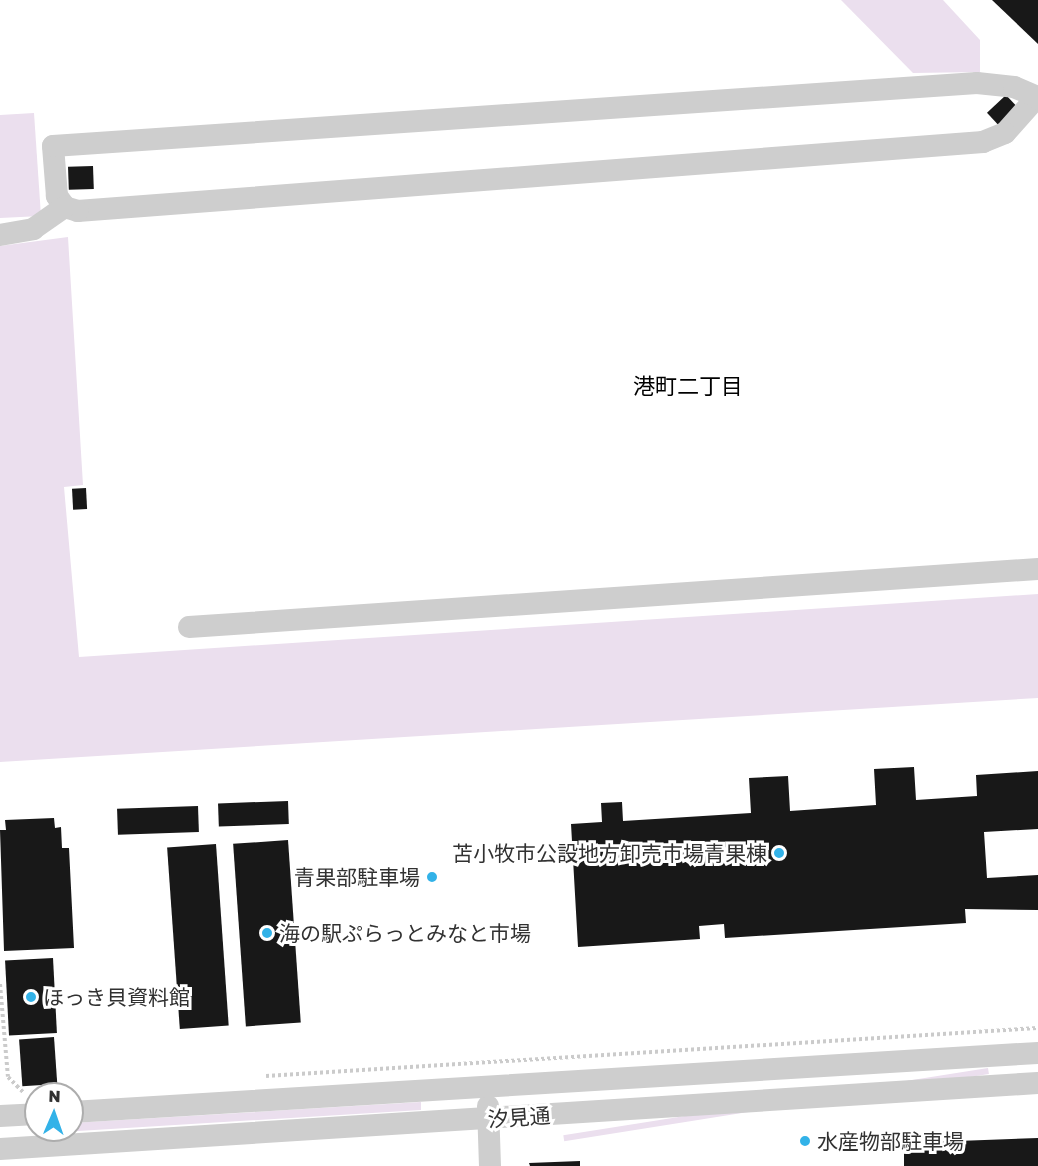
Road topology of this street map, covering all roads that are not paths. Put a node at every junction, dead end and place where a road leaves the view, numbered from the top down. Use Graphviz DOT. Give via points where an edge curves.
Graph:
graph roads {
  1 [pos="1037,98"];
  2 [pos="65,207"];
  3 [pos="0,235"];
  4 [pos="1038,568"];
  5 [pos="189,627"];
  6 [pos="1038,1053"];
  7 [pos="1038,1083"];
  8 [pos="488,1086"];
  9 [pos="84,1101"];
  10 [pos="24,1115"];
  11 [pos="0,1116"];
  12 [pos="489,1119"];
  13 [pos="0,1149"];
  14 [pos="490,1166"];
  1 -- 2 [label="street" via="1005,134 983,142 78,211"];
  1 -- 2 [label="street" via="1014,87 977,83 53,146 57,196"];
  2 -- 3 [label="street" via="33,229"];
  4 -- 5 [label="street"];
  6 -- 8 [label="street, 汐見通"];
  7 -- 12 [label="street, 汐見通"];
  8 -- 9 [label="street, 汐見通"];
  8 -- 12 [label="street"];
  10 -- 11 [label="street"];
  12 -- 13 [label="street, 汐見通"];
  12 -- 14 [label="street"];
}
